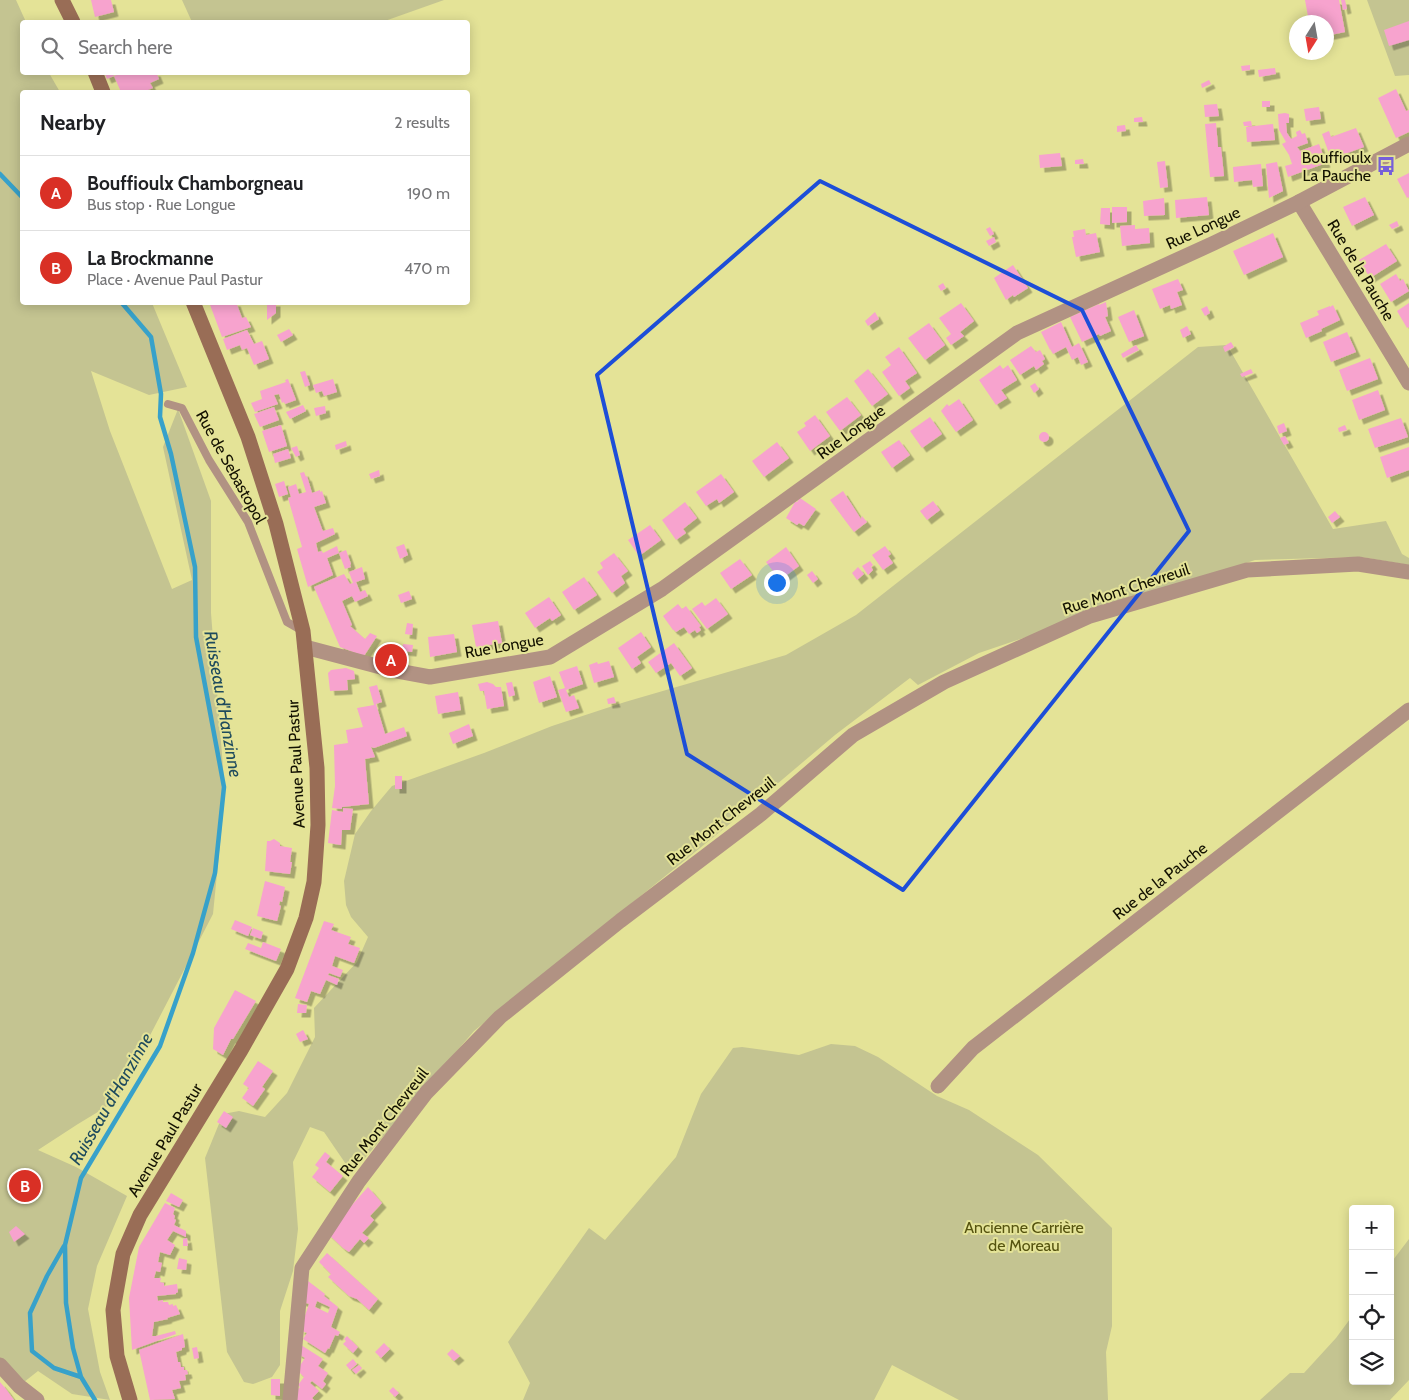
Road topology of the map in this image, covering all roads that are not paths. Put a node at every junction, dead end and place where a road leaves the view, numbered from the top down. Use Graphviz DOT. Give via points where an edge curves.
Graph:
graph roads {
  1 [pos="62,0"];
  2 [pos="72,20"];
  3 [pos="96,75"];
  4 [pos="102,90"];
  5 [pos="1409,144"];
  6 [pos="1299,202"];
  7 [pos="194,305"];
  8 [pos="1409,383"];
  9 [pos="168,404"];
  10 [pos="1409,572"];
  11 [pos="302,631"];
  12 [pos="305,647"];
  13 [pos="1409,710"];
  14 [pos="938,1086"];
  15 [pos="0,1365"];
  16 [pos="37,1400"];
  17 [pos="130,1400"];
  18 [pos="290,1400"];
  1 -- 2 [label="main road"];
  3 -- 4 [label="main road"];
  5 -- 6 [label="street, Rue Longue"];
  6 -- 8 [label="street, Rue de la Pauche"];
  6 -- 12 [label="street, Rue Longue" via="1017,333 662,589 550,658 430,677"];
  7 -- 11 [label="main road, Avenue Paul Pastur" via="248,437 276,524"];
  9 -- 11 [label="lane, Rue de Sebastopol" via="182,408 209,460 248,522 287,622"];
  10 -- 18 [label="street, Rue Mont Chevreuil" via="1358,564 1247,570 1090,616 944,682 853,735 762,814 620,920 500,1018 426,1093 359,1181 302,1268"];
  11 -- 12 [label="main road, Avenue Paul Pastur"];
  12 -- 17 [label="main road, Avenue Paul Pastur" via="318,826 314,882 306,918 287,970 140,1215 123,1254 113,1310 118,1356"];
  13 -- 14 [label="street, Rue de la Pauche" via="974,1048"];
  15 -- 16 [label="street"];
}
